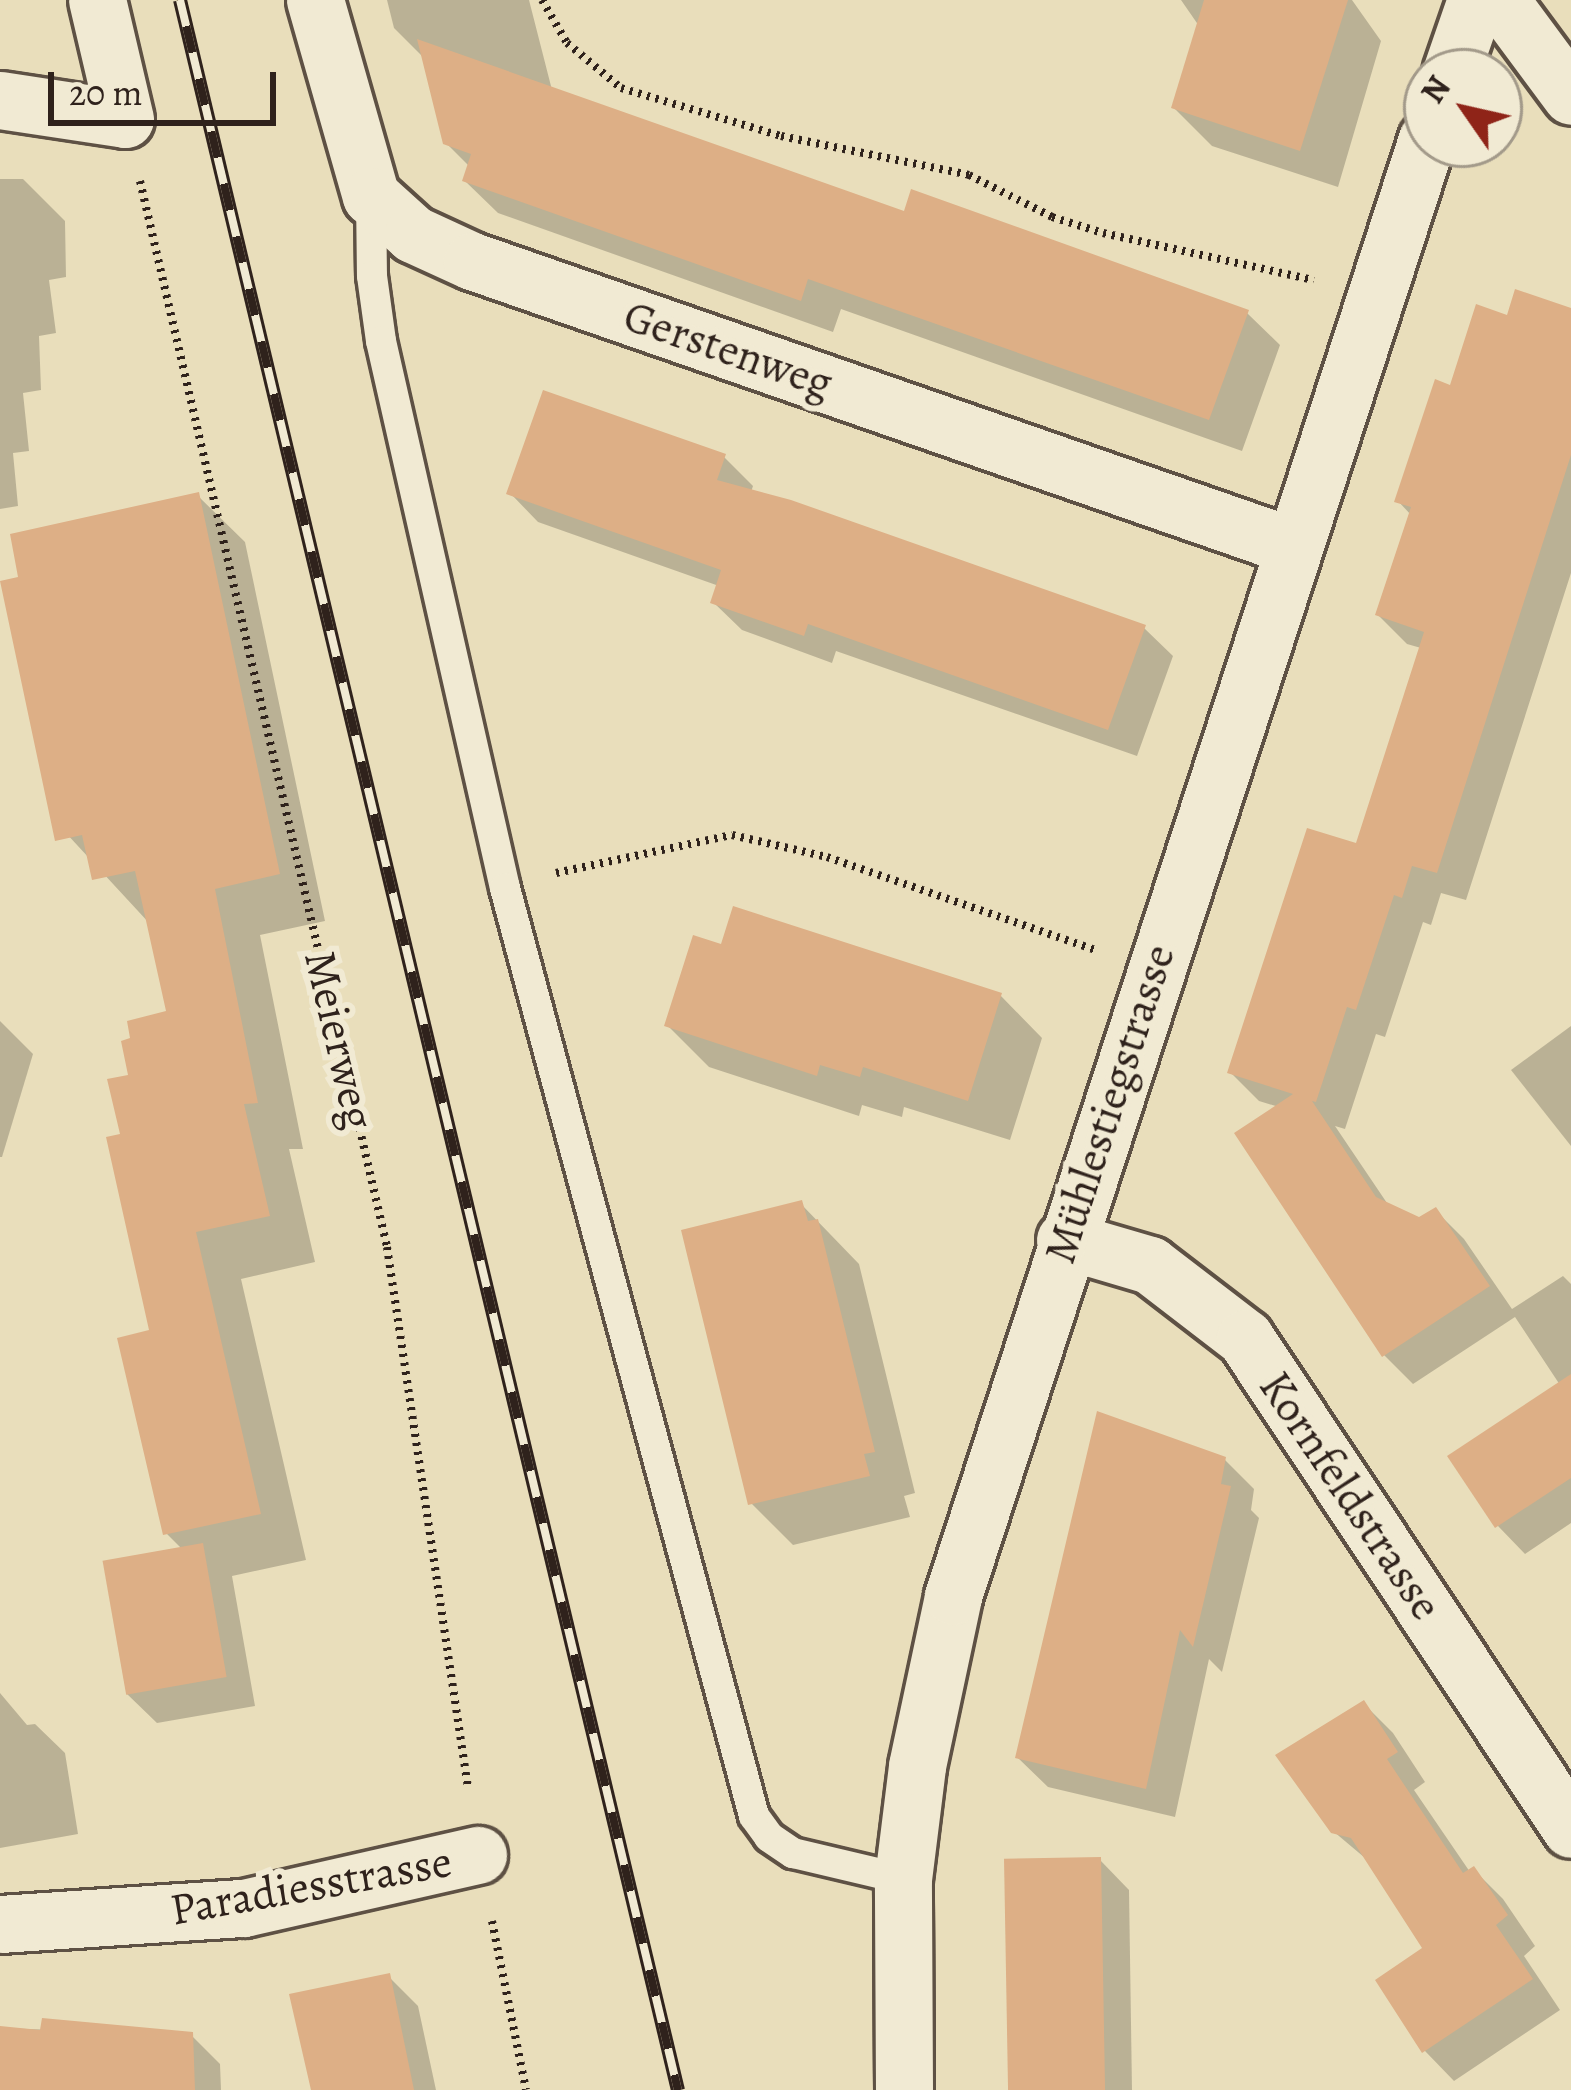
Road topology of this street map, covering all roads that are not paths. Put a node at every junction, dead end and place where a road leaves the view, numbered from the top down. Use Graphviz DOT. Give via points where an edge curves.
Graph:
graph roads {
  1 [pos="97,0"];
  2 [pos="314,0"];
  3 [pos="1476,0"];
  4 [pos="1500,0"];
  5 [pos="1459,48"];
  6 [pos="1571,96"];
  7 [pos="0,100"];
  8 [pos="1417,168"];
  9 [pos="371,196"];
  10 [pos="1292,546"];
  11 [pos="1065,1240"];
  12 [pos="1571,1829"];
  13 [pos="478,1855"];
  14 [pos="903,1879"];
  15 [pos="0,1924"];
  16 [pos="904,2090"];
  1 -- 7 [label="street" via="125,119"];
  2 -- 9 [label="street"];
  3 -- 5 [label="street"];
  4 -- 6 [label="street"];
  8 -- 10 [label="street, Mühlestiegstrasse"];
  9 -- 10 [label="street, Gerstenweg" via="413,234 472,260"];
  9 -- 14 [label="lane" via="381,341 505,888 754,1816 793,1853"];
  10 -- 11 [label="street, Mühlestiegstrasse"];
  11 -- 12 [label="street, Kornfeldstrasse" via="1150,1265 1245,1338"];
  11 -- 14 [label="street, Mühlestiegstrasse" via="952,1596"];
  13 -- 15 [label="street, Paradiesstrasse" via="244,1908"];
  14 -- 16 [label="street, Mühlestiegstrasse"];
}
